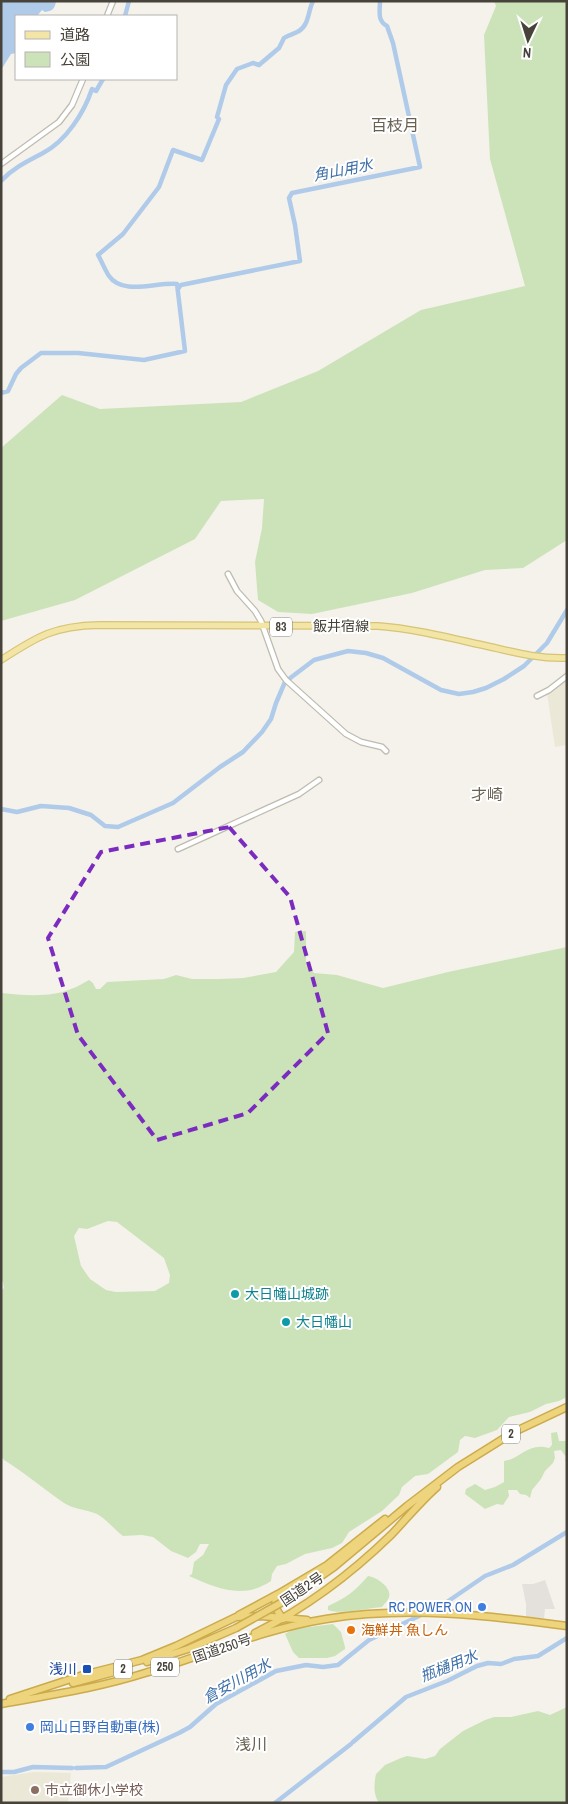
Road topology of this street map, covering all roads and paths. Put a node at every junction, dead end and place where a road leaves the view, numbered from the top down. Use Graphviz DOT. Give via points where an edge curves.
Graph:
graph roads {
  1 [pos="113,1"];
  2 [pos="107,15"];
  3 [pos="83,80"];
  4 [pos="1,164"];
  5 [pos="228,574"];
  6 [pos="263,627"];
  7 [pos="567,658"];
  8 [pos="1,660"];
  9 [pos="567,676"];
  10 [pos="537,696"];
  11 [pos="386,751"];
  12 [pos="319,780"];
  13 [pos="178,849"];
  14 [pos="567,1407"];
  15 [pos="458,1467"];
  16 [pos="407,1506"];
  17 [pos="327,1589"];
  18 [pos="278,1594"];
  19 [pos="249,1615"];
  20 [pos="236,1617"];
  21 [pos="282,1618"];
  22 [pos="308,1621"];
  23 [pos="567,1626"];
  24 [pos="262,1629"];
  25 [pos="236,1642"];
  26 [pos="3,1701"];
  1 -- 2 [label="street"];
  3 -- 4 [label="street" via="72,104 59,122"];
  5 -- 6 [label="street"];
  6 -- 7 [label="main road, 飯井宿線 / 83" via="400,628 529,656"];
  6 -- 8 [label="main road, 飯井宿線 / 83" via="68,627 38,636"];
  6 -- 11 [label="street" via="278,669 294,688 346,734"];
  9 -- 10 [label="street"];
  12 -- 13 [label="street" via="299,794"];
  14 -- 15 [label="highway, 国道2号 / 2" via="514,1432"];
  15 -- 16 [label="highway, 国道2号 / 2"];
  15 -- 17 [label="highway" via="390,1535"];
  16 -- 18 [label="highway" via="401,1507 327,1564"];
  16 -- 26 [label="highway, 国道2号 / 2, bridge" via="334,1567 288,1599 236,1628 162,1658"];
  17 -- 21 [label="highway"];
  17 -- 22 [label="highway" via="302,1610"];
  18 -- 20 [label="highway"];
  18 -- 21 [label="highway" via="274,1600"];
  19 -- 20 [label="highway, 国道250号 / 250"];
  19 -- 21 [label="highway, 国道250号 / 250"];
  19 -- 24 [label="highway" via="262,1621"];
  20 -- 26 [label="highway, 国道250号 / 250" via="142,1660"];
  21 -- 22 [label="highway, 国道250号" via="290,1623"];
  21 -- 24 [label="highway"];
  22 -- 23 [label="highway, 国道250号 / 250" via="440,1612"];
  22 -- 25 [label="highway, 国道250号 / 250"];
  24 -- 25 [label="highway"];
  25 -- 26 [label="highway, 国道250号 / 250" via="166,1667 95,1687"];
}
